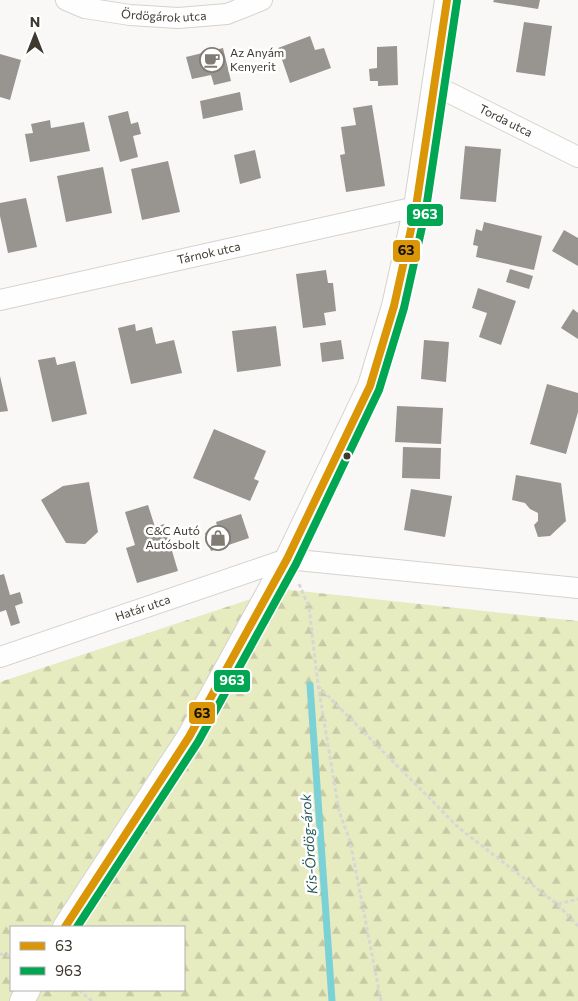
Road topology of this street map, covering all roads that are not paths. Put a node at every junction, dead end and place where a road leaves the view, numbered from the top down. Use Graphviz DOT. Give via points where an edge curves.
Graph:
graph roads {
  1 [pos="66,0"];
  2 [pos="262,0"];
  3 [pos="447,0"];
  4 [pos="434,85"];
  5 [pos="578,157"];
  6 [pos="416,207"];
  7 [pos="0,300"];
  8 [pos="287,559"];
  9 [pos="578,588"];
  10 [pos="0,657"];
  11 [pos="66,926"];
  1 -- 2 [label="street, Ördögárok utca" via="85,8 178,18 227,14"];
  3 -- 4 [label="street"];
  4 -- 5 [label="street, Torda utca"];
  4 -- 6 [label="street"];
  6 -- 7 [label="street, Tárnok utca"];
  6 -- 8 [label="street" via="396,298 370,386"];
  8 -- 9 [label="street"];
  8 -- 10 [label="street, Határ utca"];
  8 -- 11 [label="street" via="189,737"];
}
